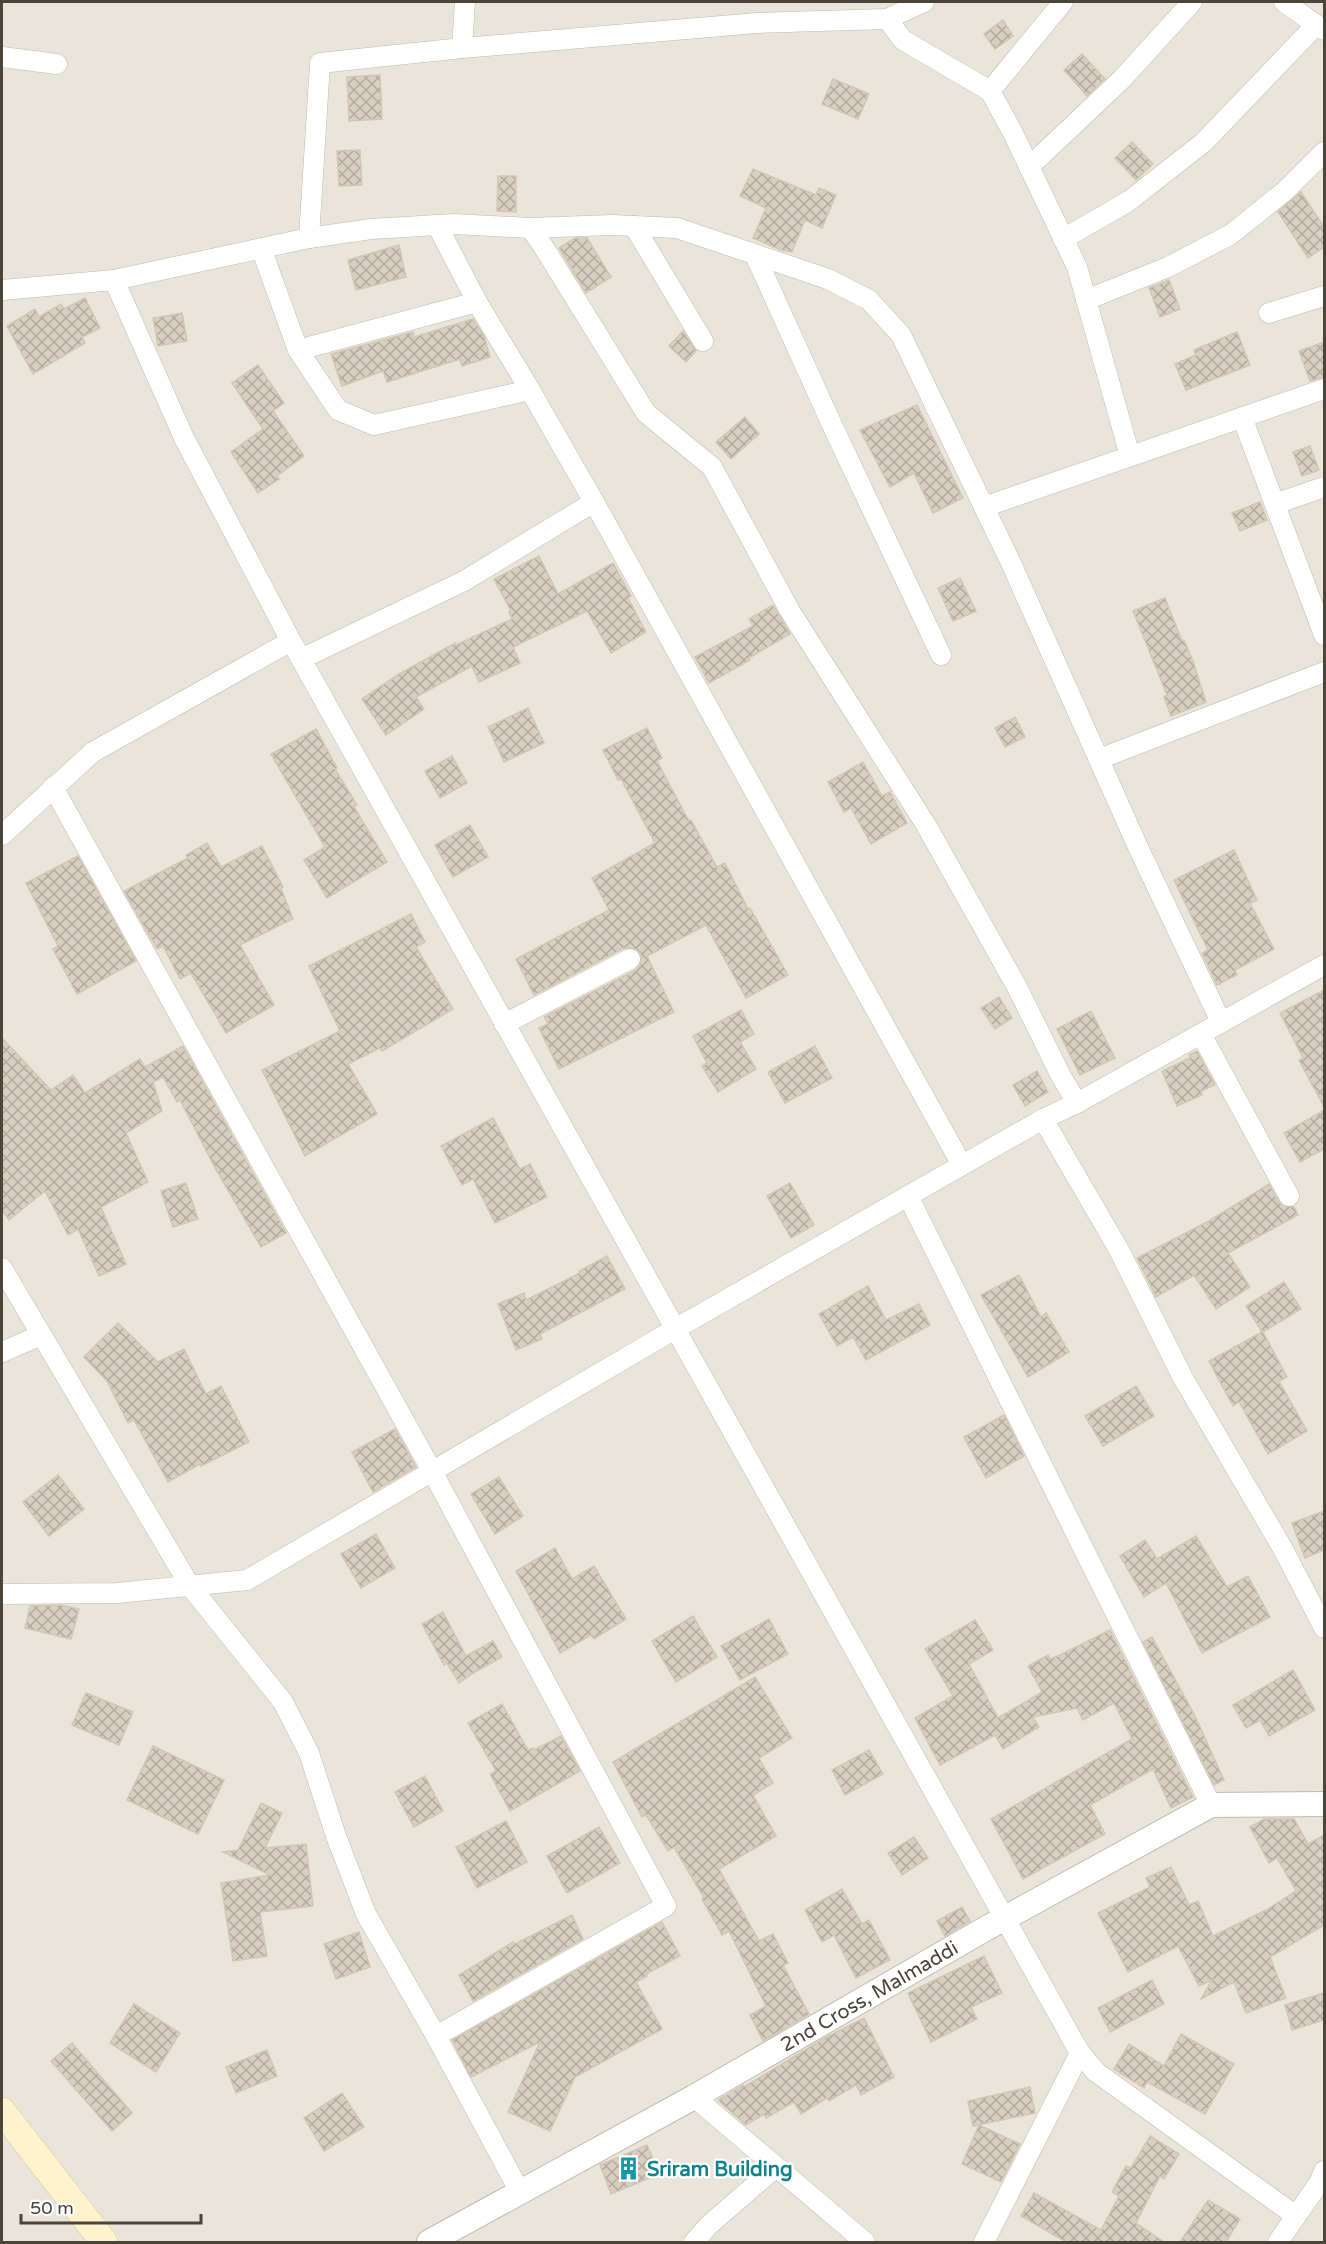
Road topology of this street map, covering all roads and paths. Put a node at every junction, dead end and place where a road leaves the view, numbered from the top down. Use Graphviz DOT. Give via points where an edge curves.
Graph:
graph roads {
  1 [pos="465,2"];
  2 [pos="924,2"];
  3 [pos="1063,2"];
  4 [pos="1192,2"];
  5 [pos="1284,2"];
  6 [pos="887,19"];
  7 [pos="1320,28"];
  8 [pos="462,48"];
  9 [pos="2,57"];
  10 [pos="57,64"];
  11 [pos="990,91"];
  12 [pos="1324,152"];
  13 [pos="1029,168"];
  14 [pos="437,225"];
  15 [pos="634,226"];
  16 [pos="530,228"];
  17 [pos="309,238"];
  18 [pos="1063,238"];
  19 [pos="261,248"];
  20 [pos="755,255"];
  21 [pos="114,280"];
  22 [pos="2,290"];
  23 [pos="1324,296"];
  24 [pos="1086,300"];
  25 [pos="477,302"];
  26 [pos="1269,313"];
  27 [pos="703,341"];
  28 [pos="298,350"];
  29 [pos="1324,389"];
  30 [pos="530,390"];
  31 [pos="1242,417"];
  32 [pos="1130,456"];
  33 [pos="1324,487"];
  34 [pos="594,502"];
  35 [pos="1275,504"];
  36 [pos="984,507"];
  37 [pos="1324,635"];
  38 [pos="291,641"];
  39 [pos="941,655"];
  40 [pos="301,659"];
  41 [pos="1324,672"];
  42 [pos="1099,759"];
  43 [pos="54,787"];
  44 [pos="2,835"];
  45 [pos="630,959"];
  46 [pos="1324,964"];
  47 [pos="1221,1022"];
  48 [pos="504,1024"];
  49 [pos="1201,1034"];
  50 [pos="1077,1103"];
  51 [pos="1043,1119"];
  52 [pos="962,1165"];
  53 [pos="908,1196"];
  54 [pos="1289,1196"];
  55 [pos="2,1268"];
  56 [pos="675,1329"];
  57 [pos="42,1335"];
  58 [pos="2,1352"];
  59 [pos="432,1471"];
  60 [pos="190,1586"];
  61 [pos="2,1594"];
  62 [pos="1324,1628"];
  63 [pos="1324,1804"];
  64 [pos="1211,1805"];
  65 [pos="1005,1917"];
  66 [pos="436,2036"];
  67 [pos="1080,2054"];
  68 [pos="694,2097"];
  69 [pos="2,2111"];
  70 [pos="776,2167"];
  71 [pos="1324,2171"];
  72 [pos="520,2192"];
  73 [pos="1296,2216"];
  74 [pos="104,2242"];
  75 [pos="429,2242"];
  76 [pos="694,2242"];
  77 [pos="865,2242"];
  78 [pos="984,2242"];
  79 [pos="1278,2242"];
  1 -- 8 [label="street"];
  2 -- 6 [label="street"];
  3 -- 11 [label="street"];
  4 -- 13 [label="street" via="1122,79"];
  5 -- 7 [label="street"];
  6 -- 8 [label="street" via="757,23"];
  6 -- 11 [label="street" via="903,40"];
  7 -- 18 [label="street" via="1204,142 1129,201"];
  8 -- 17 [label="street" via="320,63"];
  9 -- 10 [label="street"];
  11 -- 13 [label="street"];
  12 -- 24 [label="street" via="1286,191 1230,235 1168,267"];
  13 -- 18 [label="street"];
  14 -- 16 [label="street"];
  14 -- 17 [label="street"];
  14 -- 25 [label="street"];
  15 -- 16 [label="street"];
  15 -- 20 [label="street" via="677,228"];
  15 -- 27 [label="street"];
  16 -- 50 [label="street" via="646,413 712,467 790,611 926,825"];
  17 -- 19 [label="street"];
  18 -- 24 [label="street" via="1077,267"];
  19 -- 21 [label="street"];
  19 -- 28 [label="street"];
  20 -- 36 [label="street" via="828,279 868,300 893,326 901,335"];
  20 -- 39 [label="street"];
  21 -- 22 [label="street"];
  21 -- 38 [label="street" via="184,438"];
  23 -- 26 [label="street"];
  24 -- 32 [label="street"];
  25 -- 28 [label="street"];
  25 -- 30 [label="street"];
  28 -- 30 [label="street" via="338,410 374,425"];
  29 -- 31 [label="street"];
  30 -- 34 [label="street"];
  31 -- 32 [label="street"];
  31 -- 35 [label="street"];
  32 -- 36 [label="street"];
  33 -- 35 [label="street"];
  34 -- 40 [label="street" via="464,580"];
  34 -- 52 [label="street"];
  35 -- 37 [label="street"];
  36 -- 42 [label="street"];
  38 -- 40 [label="street"];
  38 -- 43 [label="street" via="93,752"];
  40 -- 48 [label="street"];
  41 -- 42 [label="street"];
  42 -- 47 [label="street"];
  43 -- 44 [label="street"];
  43 -- 59 [label="street"];
  45 -- 48 [label="street"];
  46 -- 47 [label="street"];
  47 -- 49 [label="street"];
  48 -- 56 [label="street"];
  49 -- 50 [label="street"];
  49 -- 54 [label="street"];
  50 -- 51 [label="street"];
  51 -- 52 [label="street"];
  51 -- 62 [label="street" via="1119,1250 1183,1378 1283,1549"];
  52 -- 53 [label="street"];
  53 -- 56 [label="street"];
  53 -- 64 [label="street"];
  55 -- 57 [label="street"];
  56 -- 59 [label="street"];
  56 -- 65 [label="street"];
  57 -- 58 [label="street"];
  57 -- 60 [label="street"];
  59 -- 60 [label="street" via="247,1580"];
  59 -- 66 [label="street" via="666,1906"];
  60 -- 61 [label="street" via="117,1593"];
  60 -- 66 [label="street" via="283,1702 309,1753 366,1914"];
  63 -- 64 [label="street, 2nd Cross, Malmaddi"];
  64 -- 65 [label="street, 2nd Cross, Malmaddi"];
  65 -- 67 [label="street"];
  65 -- 68 [label="street, 2nd Cross, Malmaddi"];
  66 -- 72 [label="street"];
  67 -- 73 [label="street" via="1096,2072"];
  67 -- 78 [label="street"];
  68 -- 70 [label="street"];
  68 -- 72 [label="street, 2nd Cross, Malmaddi"];
  69 -- 74 [label="main road"];
  70 -- 76 [label="street"];
  70 -- 77 [label="street"];
  71 -- 73 [label="street"];
  72 -- 75 [label="street, 2nd Cross, Malmaddi"];
  73 -- 79 [label="street"];
}
